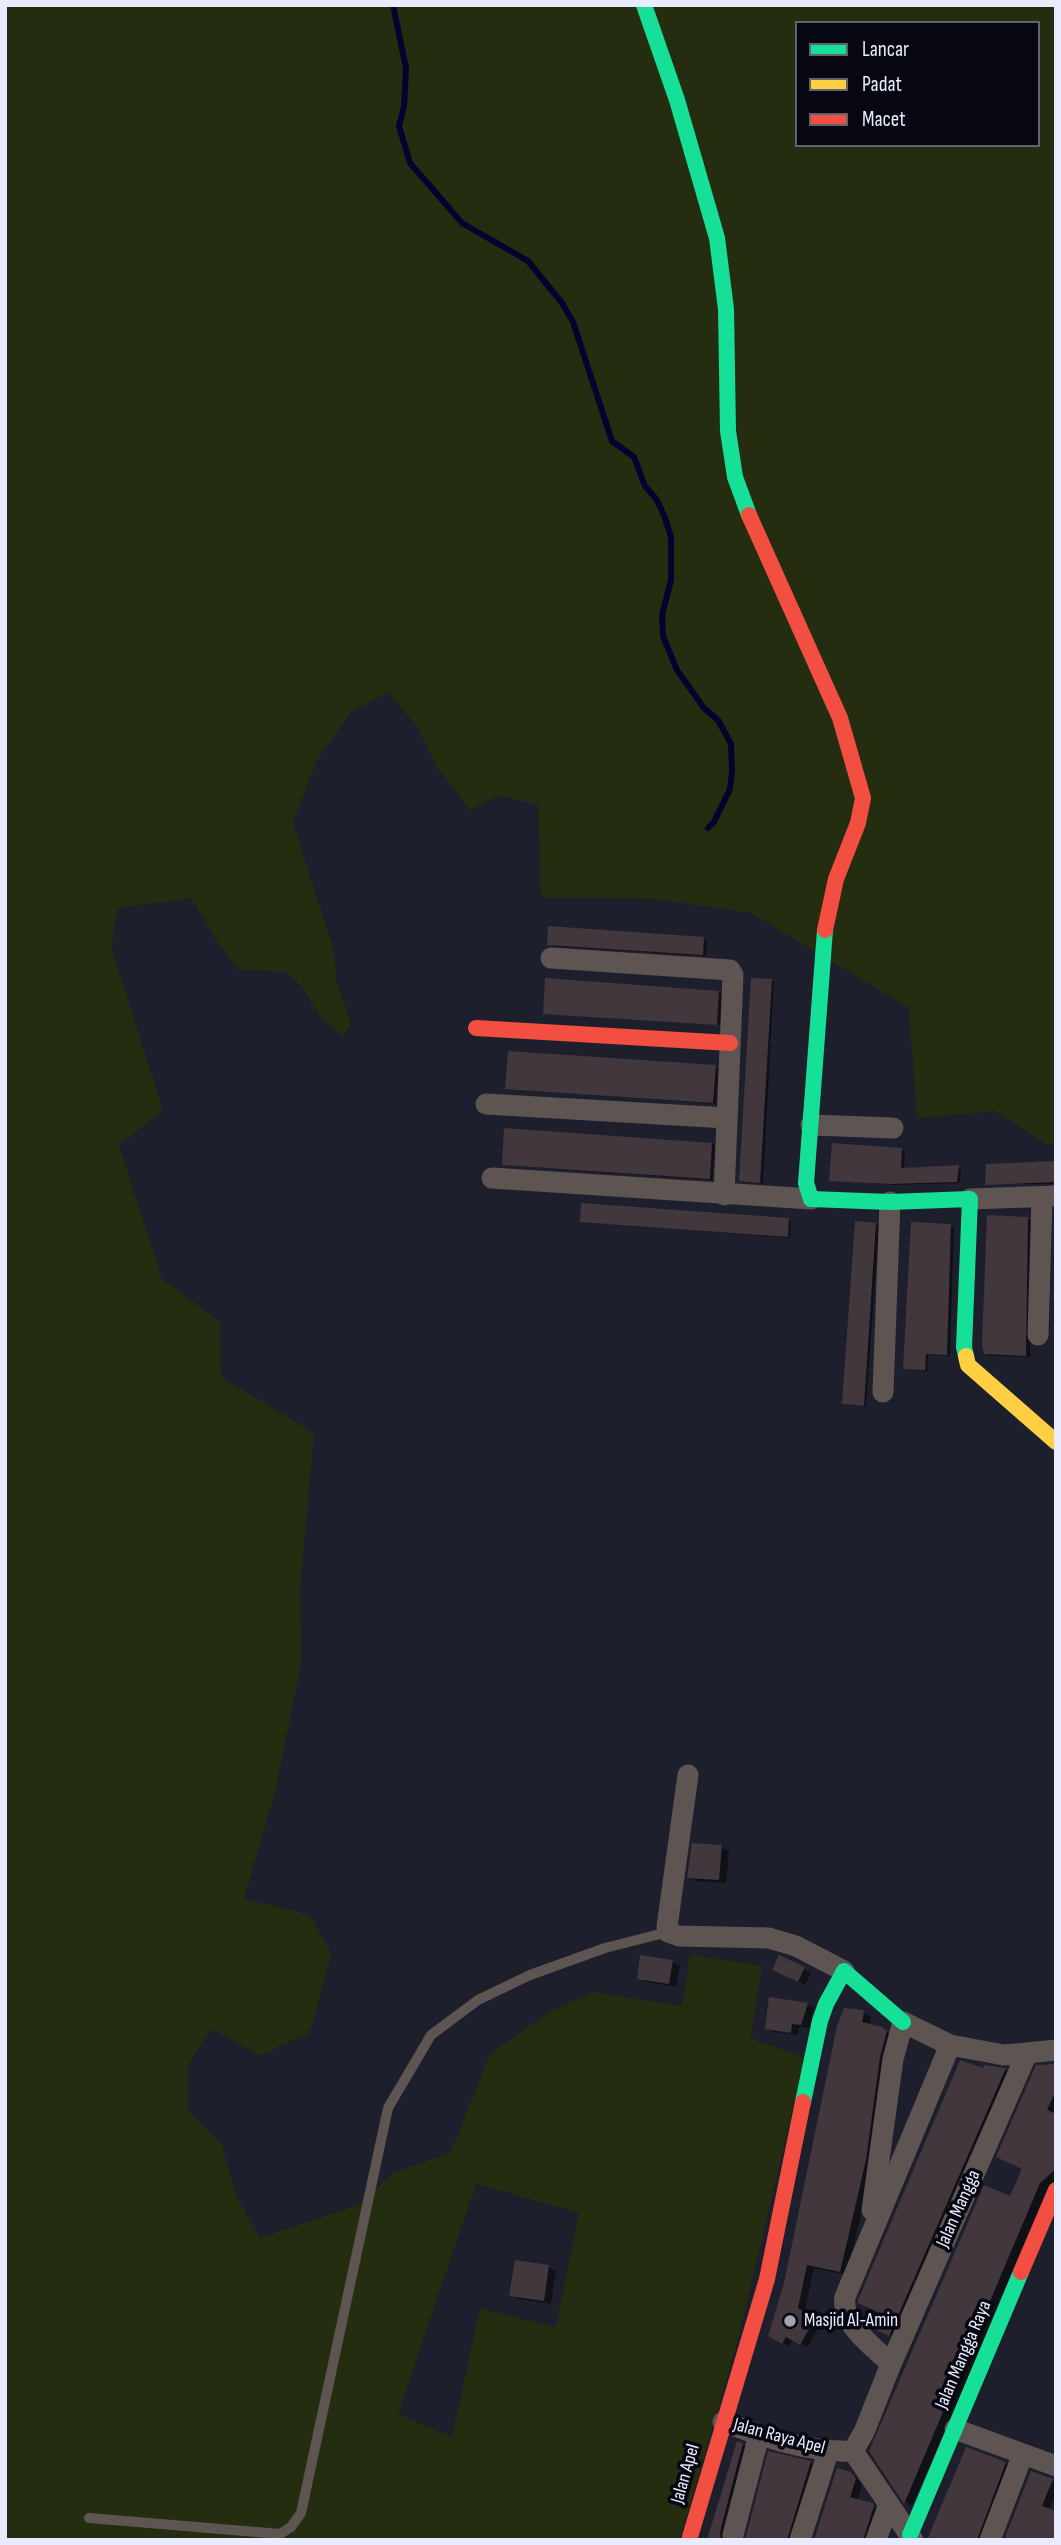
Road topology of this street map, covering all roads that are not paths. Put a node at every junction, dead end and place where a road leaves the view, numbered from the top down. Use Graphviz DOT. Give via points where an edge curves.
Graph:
graph roads {
  1 [pos="644,5"];
  2 [pos="551,958"];
  3 [pos="476,1028"];
  4 [pos="730,1043"];
  5 [pos="486,1104"];
  6 [pos="727,1118"];
  7 [pos="811,1125"];
  8 [pos="893,1128"];
  9 [pos="492,1178"];
  10 [pos="724,1195"];
  11 [pos="1049,1196"];
  12 [pos="811,1199"];
  13 [pos="970,1199"];
  14 [pos="890,1202"];
  15 [pos="1038,1335"];
  16 [pos="883,1392"];
  17 [pos="1056,1442"];
  18 [pos="688,1775"];
  19 [pos="668,1932"];
  20 [pos="844,1970"];
  21 [pos="903,2022"];
  22 [pos="950,2045"];
  23 [pos="1056,2050"];
  24 [pos="1027,2053"];
  25 [pos="1056,2190"];
  26 [pos="868,2236"];
  27 [pos="891,2364"];
  28 [pos="723,2422"];
  29 [pos="955,2429"];
  30 [pos="759,2435"];
  31 [pos="853,2451"];
  32 [pos="828,2452"];
  33 [pos="1023,2454"];
  34 [pos="1056,2466"];
  35 [pos="889,2504"];
  36 [pos="89,2518"];
  37 [pos="733,2535"];
  38 [pos="690,2537"];
  39 [pos="912,2538"];
  40 [pos="800,2540"];
  41 [pos="876,2540"];
  42 [pos="990,2540"];
  1 -- 7 [label="street" via="717,238 726,309 728,431 735,477 840,718 863,798 826,918"];
  2 -- 4 [label="street" via="730,970"];
  3 -- 4 [label="street"];
  4 -- 6 [label="street"];
  5 -- 6 [label="street"];
  6 -- 10 [label="street"];
  7 -- 8 [label="street"];
  7 -- 12 [label="street" via="806,1183"];
  9 -- 10 [label="street"];
  10 -- 12 [label="street"];
  11 -- 13 [label="street"];
  11 -- 15 [label="street"];
  12 -- 14 [label="street"];
  13 -- 14 [label="street"];
  13 -- 17 [label="street" via="964,1347 968,1365"];
  14 -- 16 [label="street"];
  18 -- 19 [label="street"];
  19 -- 20 [label="street" via="769,1938"];
  19 -- 36 [label="lane" via="530,1975 478,2000 431,2035 388,2108 301,2513 291,2527 280,2534"];
  20 -- 21 [label="street"];
  20 -- 28 [label="street, Jalan Apel" via="820,2021 766,2280"];
  21 -- 22 [label="street"];
  21 -- 26 [label="street" via="892,2059"];
  22 -- 24 [label="street" via="1004,2055"];
  22 -- 26 [label="street"];
  23 -- 24 [label="street"];
  24 -- 27 [label="street, Jalan Mangga"];
  25 -- 29 [label="street, Jalan Mangga Raya"];
  26 -- 27 [label="street" via="844,2307 846,2318"];
  27 -- 31 [label="street, Jalan Mangga"];
  28 -- 30 [label="street, Jalan Raya Apel"];
  28 -- 38 [label="street, Jalan Apel"];
  29 -- 33 [label="street"];
  29 -- 39 [label="street, Jalan Mangga Raya"];
  30 -- 32 [label="street, Jalan Raya Apel"];
  30 -- 37 [label="street"];
  31 -- 32 [label="street, Jalan Raya Apel"];
  31 -- 35 [label="street, Jalan Raya Apel"];
  32 -- 40 [label="street"];
  33 -- 34 [label="street"];
  33 -- 42 [label="street"];
  35 -- 39 [label="street, Jalan Raya Apel"];
  35 -- 41 [label="street"];
}
